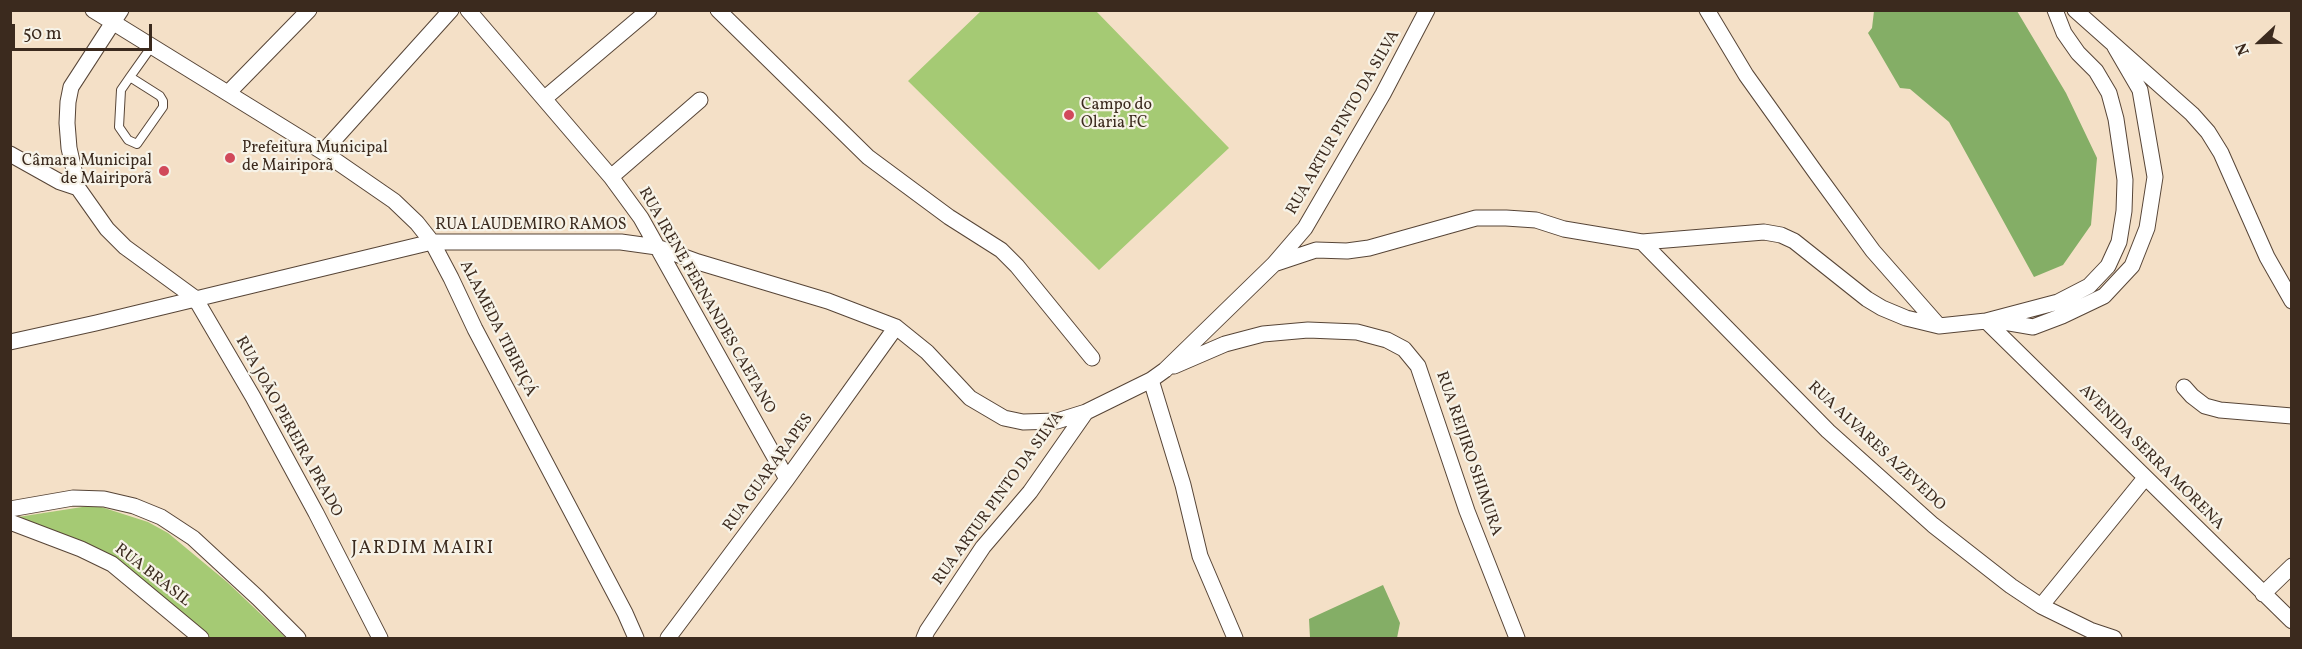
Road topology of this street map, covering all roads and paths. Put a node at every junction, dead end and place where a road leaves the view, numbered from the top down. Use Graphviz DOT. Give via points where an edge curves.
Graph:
graph roads {
  1 [pos="93,10"];
  2 [pos="309,10"];
  3 [pos="451,10"];
  4 [pos="649,10"];
  5 [pos="718,10"];
  6 [pos="1427,10"];
  7 [pos="1707,10"];
  8 [pos="2055,10"];
  9 [pos="2075,10"];
  10 [pos="477,14"];
  11 [pos="117,17"];
  12 [pos="152,46"];
  13 [pos="2115,47"];
  14 [pos="130,77"];
  15 [pos="228,93"];
  16 [pos="545,98"];
  17 [pos="700,100"];
  18 [pos="323,152"];
  19 [pos="10,154"];
  20 [pos="611,177"];
  21 [pos="78,188"];
  22 [pos="432,242"];
  23 [pos="1642,242"];
  24 [pos="657,247"];
  25 [pos="1274,264"];
  26 [pos="195,298"];
  27 [pos="2292,301"];
  28 [pos="1988,321"];
  29 [pos="1940,326"];
  30 [pos="896,327"];
  31 [pos="10,342"];
  32 [pos="1092,358"];
  33 [pos="1165,370"];
  34 [pos="1151,380"];
  35 [pos="2184,387"];
  36 [pos="1086,412"];
  37 [pos="2292,416"];
  38 [pos="2145,478"];
  39 [pos="787,479"];
  40 [pos="10,509"];
  41 [pos="10,522"];
  42 [pos="2292,566"];
  43 [pos="2263,594"];
  44 [pos="2041,606"];
  45 [pos="2292,621"];
  46 [pos="201,639"];
  47 [pos="298,639"];
  48 [pos="380,639"];
  49 [pos="636,639"];
  50 [pos="668,639"];
  51 [pos="924,639"];
  52 [pos="1235,639"];
  53 [pos="1517,639"];
  54 [pos="2114,639"];
  1 -- 11 [label="street, ALAMEDA TIBIRIÇÁ"];
  2 -- 15 [label="street"];
  3 -- 18 [label="street"];
  4 -- 16 [label="street"];
  5 -- 32 [label="street" via="868,157 1001,250"];
  6 -- 25 [label="street, RUA ARTUR PINTO DA SILVA" via="1323,200"];
  7 -- 29 [label="street" via="1746,75 1816,173 1874,250"];
  8 -- 28 [label="street" via="2064,33 2109,93 2125,180 2119,242 2108,266 2089,286 2058,302"];
  9 -- 13 [label="street"];
  10 -- 16 [label="street, RUA IRENE FERNANDES CAETANO"];
  11 -- 12 [label="street, ALAMEDA TIBIRIÇÁ"];
  11 -- 21 [label="street" via="71,87 69,148"];
  12 -- 14 [label="lane"];
  12 -- 15 [label="street, ALAMEDA TIBIRIÇÁ"];
  13 -- 27 [label="street" via="2208,132 2266,257"];
  13 -- 28 [label="street" via="2140,90 2155,177 2147,228 2132,266 2104,296 2062,316 2033,327"];
  14 -- 14 [label="lane" via="121,90 119,127 128,140 137,144 163,107 163,101"];
  15 -- 18 [label="street, ALAMEDA TIBIRIÇÁ"];
  16 -- 20 [label="street, RUA IRENE FERNANDES CAETANO"];
  17 -- 20 [label="street"];
  18 -- 22 [label="street, ALAMEDA TIBIRIÇÁ" via="394,201"];
  19 -- 21 [label="street"];
  20 -- 24 [label="street, RUA IRENE FERNANDES CAETANO"];
  21 -- 26 [label="street" via="125,247"];
  22 -- 24 [label="street, RUA LAUDEMIRO RAMOS" via="621,242"];
  22 -- 26 [label="street, RUA LAUDEMIRO RAMOS"];
  22 -- 49 [label="street, ALAMEDA TIBIRIÇÁ"];
  23 -- 25 [label="street" via="1564,229 1536,220 1476,218 1370,248 1316,250"];
  23 -- 29 [label="street" via="1746,232 1781,235 1882,308"];
  23 -- 44 [label="street, RUA ALVARES AZEVEDO" via="1828,431 1933,525"];
  24 -- 30 [label="street, RUA LAUDEMIRO RAMOS" via="828,301"];
  24 -- 39 [label="street, RUA IRENE FERNANDES CAETANO"];
  25 -- 33 [label="street, RUA ARTUR PINTO DA SILVA"];
  26 -- 31 [label="street, RUA LAUDEMIRO RAMOS"];
  26 -- 48 [label="street, RUA JOÃO PEREIRA PRADO" via="311,503"];
  28 -- 29 [label="street"];
  28 -- 38 [label="street, AVENIDA SERRA MORENA"];
  30 -- 36 [label="street, RUA LAUDEMIRO RAMOS" via="927,352 970,398 1004,418 1057,421"];
  30 -- 39 [label="street, RUA GUARARAPES"];
  33 -- 34 [label="street, RUA ARTUR PINTO DA SILVA"];
  33 -- 53 [label="street, RUA REIJIRO SHIMURA" via="1225,344 1263,334 1308,330 1356,332 1404,349 1418,366 1467,512"];
  34 -- 36 [label="street, RUA ARTUR PINTO DA SILVA"];
  34 -- 52 [label="street" via="1200,556"];
  35 -- 37 [label="street" via="2205,406"];
  36 -- 51 [label="street, RUA ARTUR PINTO DA SILVA" via="1030,492 983,548"];
  38 -- 43 [label="street, AVENIDA SERRA MORENA"];
  38 -- 44 [label="street"];
  39 -- 50 [label="street, RUA GUARARAPES"];
  40 -- 47 [label="street" via="73,498 104,499 161,517 193,538"];
  41 -- 46 [label="street, RUA BRASIL" via="112,564"];
  42 -- 43 [label="street"];
  43 -- 45 [label="street, AVENIDA SERRA MORENA"];
  44 -- 54 [label="street, RUA ALVARES AZEVEDO"];
}
